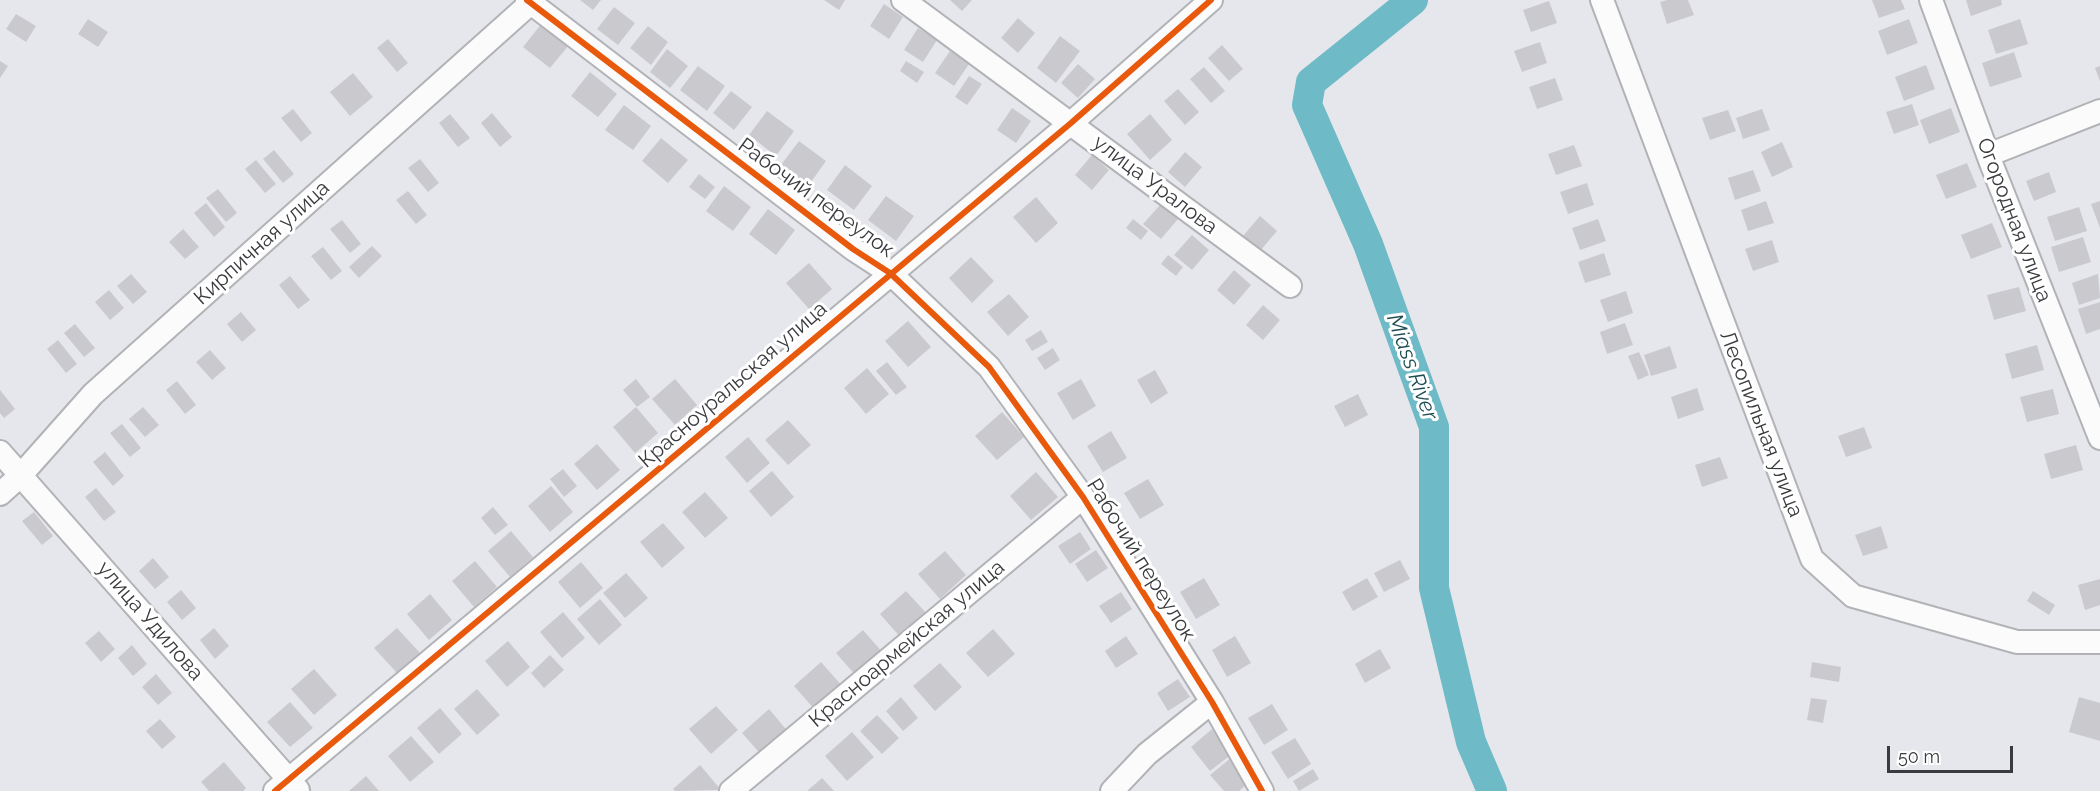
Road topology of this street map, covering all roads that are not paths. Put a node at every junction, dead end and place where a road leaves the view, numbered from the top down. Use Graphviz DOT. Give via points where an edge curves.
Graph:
graph roads {
  1 [pos="903,0"];
  2 [pos="1211,0"];
  3 [pos="1602,0"];
  4 [pos="1931,0"];
  5 [pos="530,1"];
  6 [pos="2100,111"];
  7 [pos="1071,123"];
  8 [pos="1988,155"];
  9 [pos="890,273"];
  10 [pos="1290,286"];
  11 [pos="2100,438"];
  12 [pos="0,452"];
  13 [pos="21,475"];
  14 [pos="0,494"];
  15 [pos="1083,497"];
  16 [pos="2100,642"];
  17 [pos="1212,702"];
  18 [pos="287,787"];
  19 [pos="731,791"];
  20 [pos="1112,791"];
  21 [pos="1262,791"];
  1 -- 7 [label="street, улица Уралова"];
  2 -- 7 [label="street, Красноуральская улица"];
  3 -- 16 [label="street, Лесопильная улица" via="1812,559 1853,596 2017,642"];
  4 -- 8 [label="street, Огородная улица"];
  5 -- 9 [label="street, Рабочий переулок" via="853,249"];
  5 -- 13 [label="street, Кирпичная улица" via="93,394"];
  6 -- 8 [label="street"];
  7 -- 9 [label="street, Красноуральская улица"];
  7 -- 10 [label="street, улица Уралова"];
  8 -- 11 [label="street, Огородная улица"];
  9 -- 15 [label="street, Рабочий переулок" via="989,367"];
  9 -- 18 [label="street, Красноуральская улица"];
  12 -- 13 [label="street, улица Удилова"];
  13 -- 14 [label="street, Кирпичная улица"];
  13 -- 18 [label="street, улица Удилова"];
  15 -- 17 [label="street, Рабочий переулок"];
  15 -- 19 [label="street, Красноармейская улица"];
  17 -- 20 [label="street" via="1147,754"];
  17 -- 21 [label="street, Рабочий переулок"];
}
